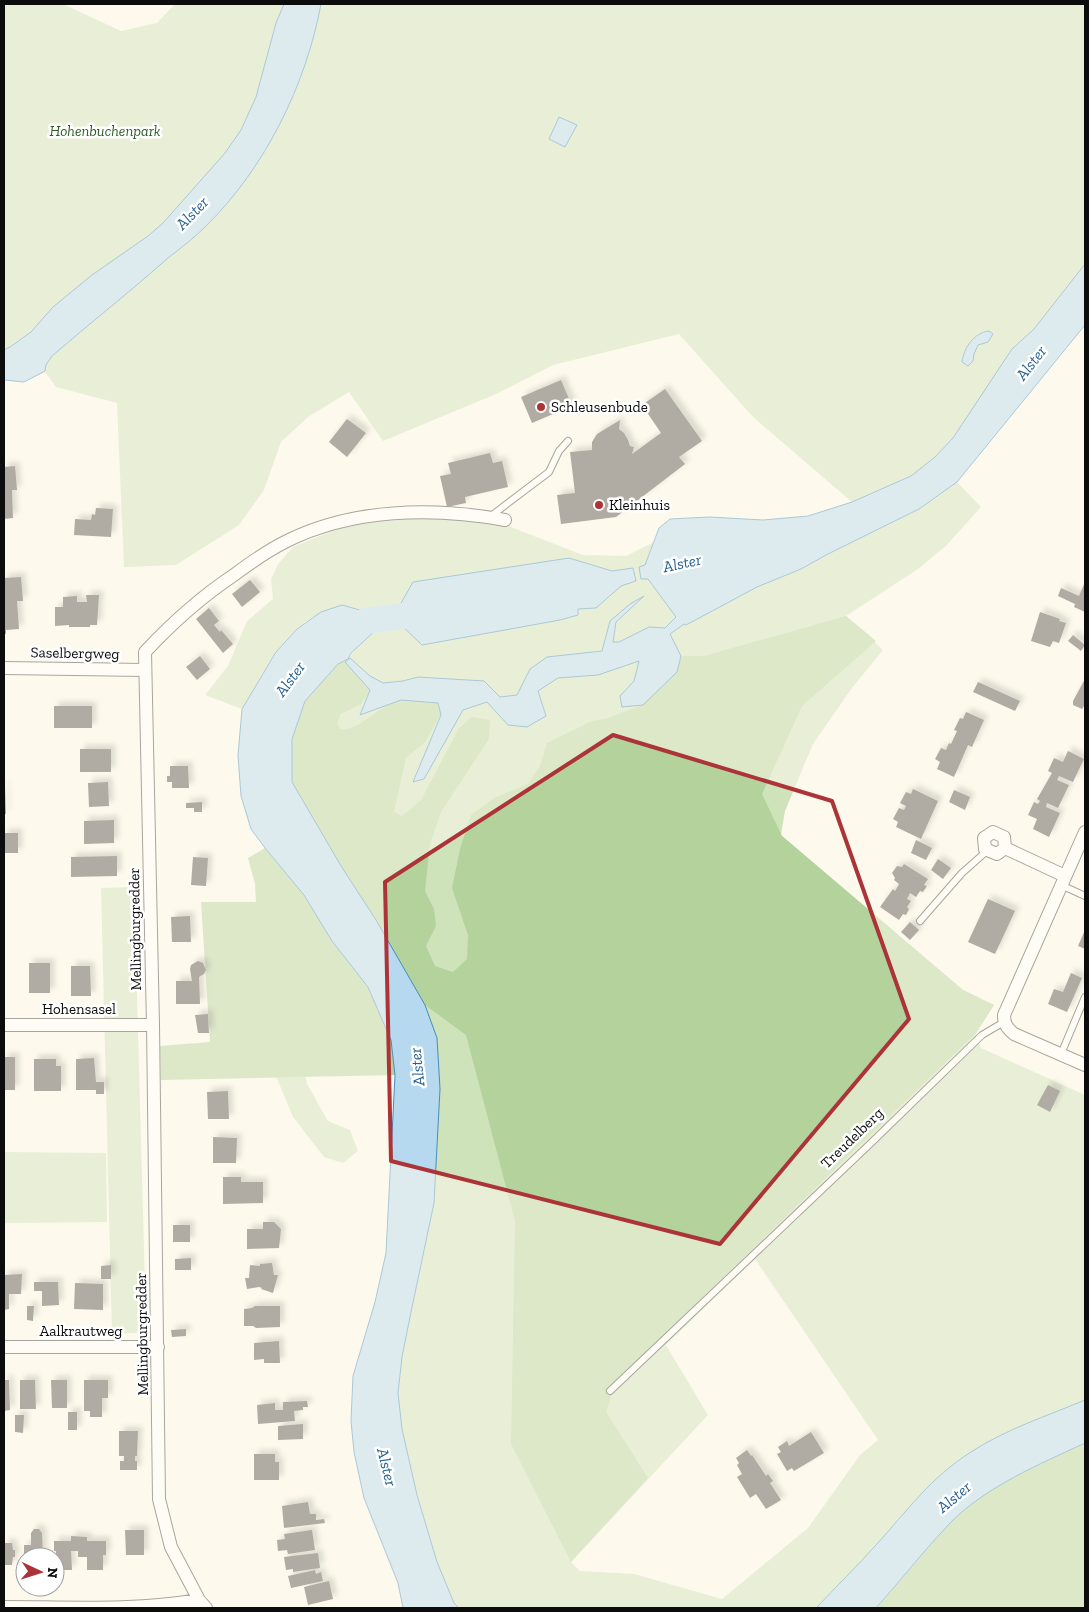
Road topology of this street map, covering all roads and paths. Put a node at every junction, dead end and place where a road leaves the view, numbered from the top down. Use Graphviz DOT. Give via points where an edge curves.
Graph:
graph roads {
  1 [pos="568,441"];
  2 [pos="490,517"];
  3 [pos="505,520"];
  4 [pos="4,668"];
  5 [pos="145,670"];
  6 [pos="1085,832"];
  7 [pos="1005,848"];
  8 [pos="988,850"];
  9 [pos="1063,880"];
  10 [pos="1085,896"];
  11 [pos="920,921"];
  12 [pos="1085,997"];
  13 [pos="1004,1022"];
  14 [pos="4,1025"];
  15 [pos="153,1025"];
  16 [pos="1061,1054"];
  17 [pos="1085,1065"];
  18 [pos="4,1347"];
  19 [pos="158,1347"];
  20 [pos="610,1391"];
  21 [pos="202,1604"];
  22 [pos="4,1607"];
  23 [pos="126,1607"];
  1 -- 2 [label="lane" via="549,472"];
  2 -- 3 [label="street, Mellingburgredder"];
  2 -- 5 [label="street, Mellingburgredder" via="408,512 362,517 286,541 182,614 145,652"];
  4 -- 5 [label="street, Saselbergweg"];
  5 -- 15 [label="street, Mellingburgredder"];
  6 -- 9 [label="street"];
  7 -- 8 [label="street" via="997,854"];
  7 -- 8 [label="street" via="1004,837 993,832 984,838 985,849"];
  7 -- 9 [label="street"];
  8 -- 11 [label="lane" via="962,873"];
  9 -- 10 [label="lane"];
  9 -- 13 [label="street" via="1005,1010"];
  12 -- 16 [label="lane"];
  13 -- 16 [label="street" via="1014,1034"];
  13 -- 20 [label="lane, Treudelberg" via="982,1034"];
  14 -- 15 [label="street, Hohensasel"];
  15 -- 19 [label="street, Mellingburgredder"];
  16 -- 17 [label="street"];
  18 -- 19 [label="street, Aalkrautweg"];
  19 -- 21 [label="street, Mellingburgredder" via="159,1499 171,1547"];
  21 -- 23 [label="street"];
  22 -- 23 [label="street"];
}
